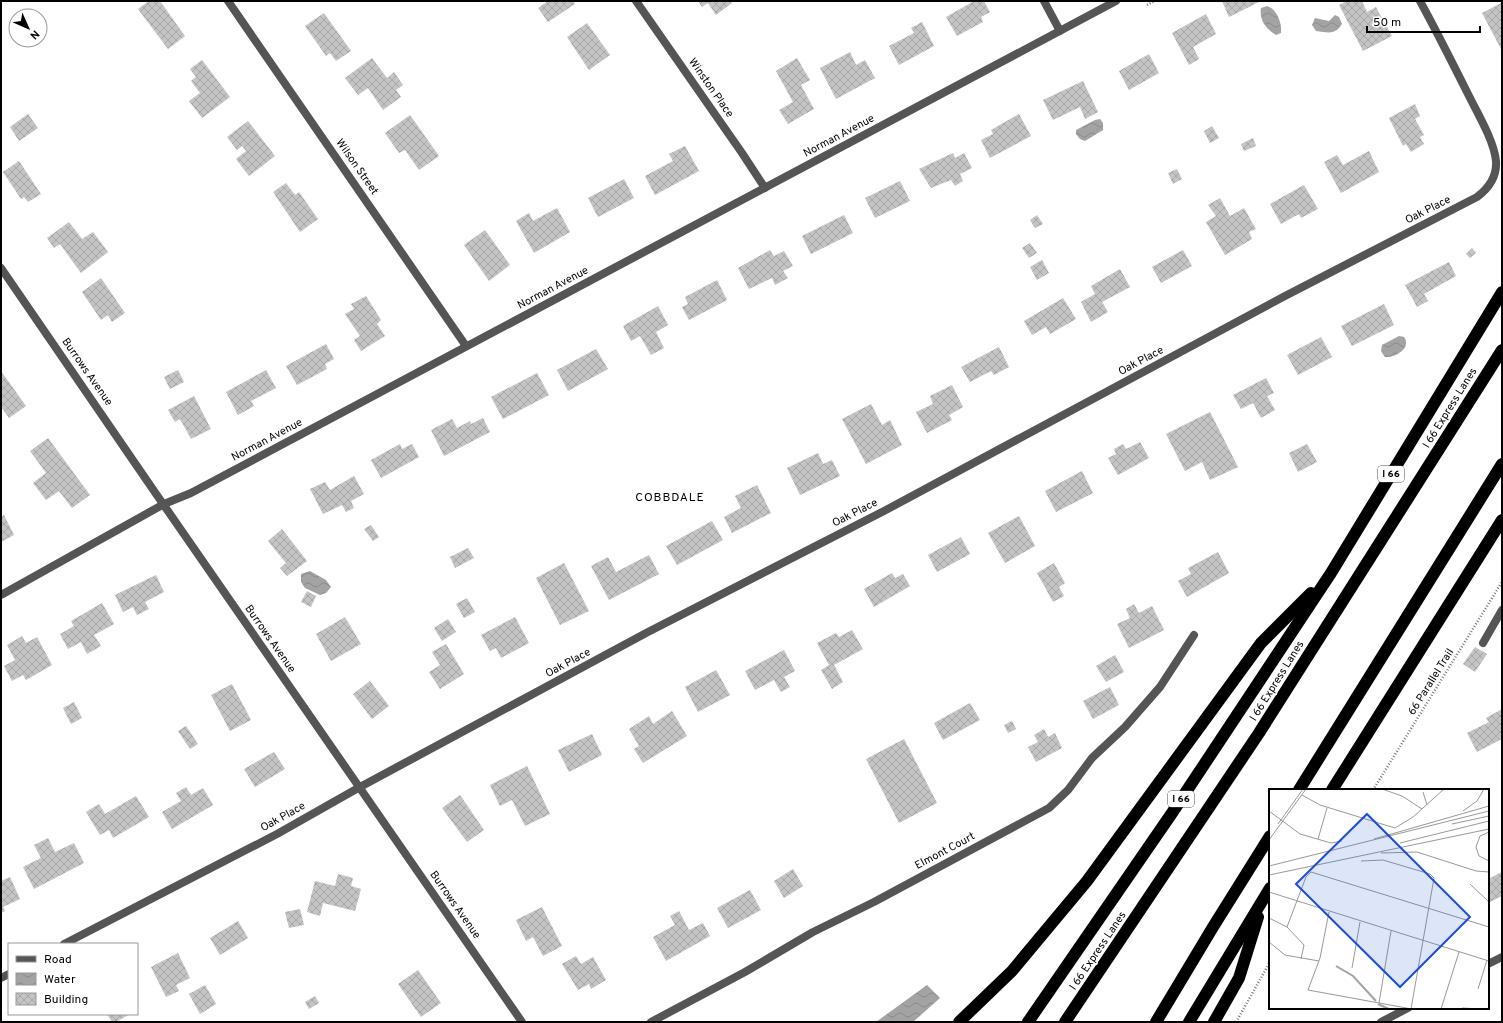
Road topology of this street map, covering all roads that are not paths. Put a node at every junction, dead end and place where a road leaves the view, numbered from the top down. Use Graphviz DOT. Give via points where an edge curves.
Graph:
graph roads {
  1 [pos="228,1"];
  2 [pos="636,1"];
  3 [pos="1044,1"];
  4 [pos="1116,1"];
  5 [pos="1420,1"];
  6 [pos="1060,31"];
  7 [pos="765,188"];
  8 [pos="1,268"];
  9 [pos="1502,292"];
  10 [pos="466,346"];
  11 [pos="1502,350"];
  12 [pos="1502,464"];
  13 [pos="164,504"];
  14 [pos="1502,520"];
  15 [pos="1331,573"];
  16 [pos="1,595"];
  17 [pos="1502,610"];
  18 [pos="1194,635"];
  19 [pos="1483,643"];
  20 [pos="360,787"];
  21 [pos="1300,789"];
  22 [pos="1333,789"];
  23 [pos="1269,838"];
  24 [pos="1267,894"];
  25 [pos="66,943"];
  26 [pos="1502,957"];
  27 [pos="1489,964"];
  28 [pos="1406,1009"];
  29 [pos="522,1022"];
  30 [pos="651,1022"];
  31 [pos="959,1022"];
  32 [pos="1028,1022"];
  33 [pos="1065,1022"];
  34 [pos="1156,1022"];
  35 [pos="1189,1022"];
  36 [pos="1214,1022"];
  37 [pos="1381,1022"];
  1 -- 10 [label="street, Wilson Street"];
  2 -- 7 [label="street, Winston Place"];
  3 -- 6 [label="street"];
  4 -- 6 [label="street, Norman Avenue"];
  5 -- 20 [label="street, Oak Place" via="1483,124 1496,160 1493,180 1486,191 1478,197 648,632"];
  6 -- 7 [label="street, Norman Avenue"];
  7 -- 10 [label="street, Norman Avenue"];
  8 -- 13 [label="street, Burrows Avenue"];
  9 -- 15 [label="highway, I 66"];
  10 -- 13 [label="street, Norman Avenue" via="198,490"];
  11 -- 33 [label="highway, I 66 Express Lanes" via="1259,734"];
  12 -- 21 [label="highway"];
  13 -- 16 [label="street, Norman Avenue"];
  13 -- 20 [label="street, Burrows Avenue"];
  14 -- 22 [label="highway"];
  15 -- 31 [label="highway" via="1261,643 1087,881 1012,971"];
  15 -- 32 [label="highway, I 66" via="1172,813"];
  17 -- 19 [label="street"];
  18 -- 30 [label="street, Elmont Court" via="1160,687 1125,727 1092,758 1068,790 1048,808 813,932"];
  20 -- 25 [label="street, Oak Place" via="276,834"];
  20 -- 29 [label="street, Burrows Avenue"];
  23 -- 34 [label="highway"];
  24 -- 35 [label="highway"];
  24 -- 36 [label="highway" via="1239,978"];
  26 -- 27 [label="street"];
  28 -- 37 [label="street"];
}
